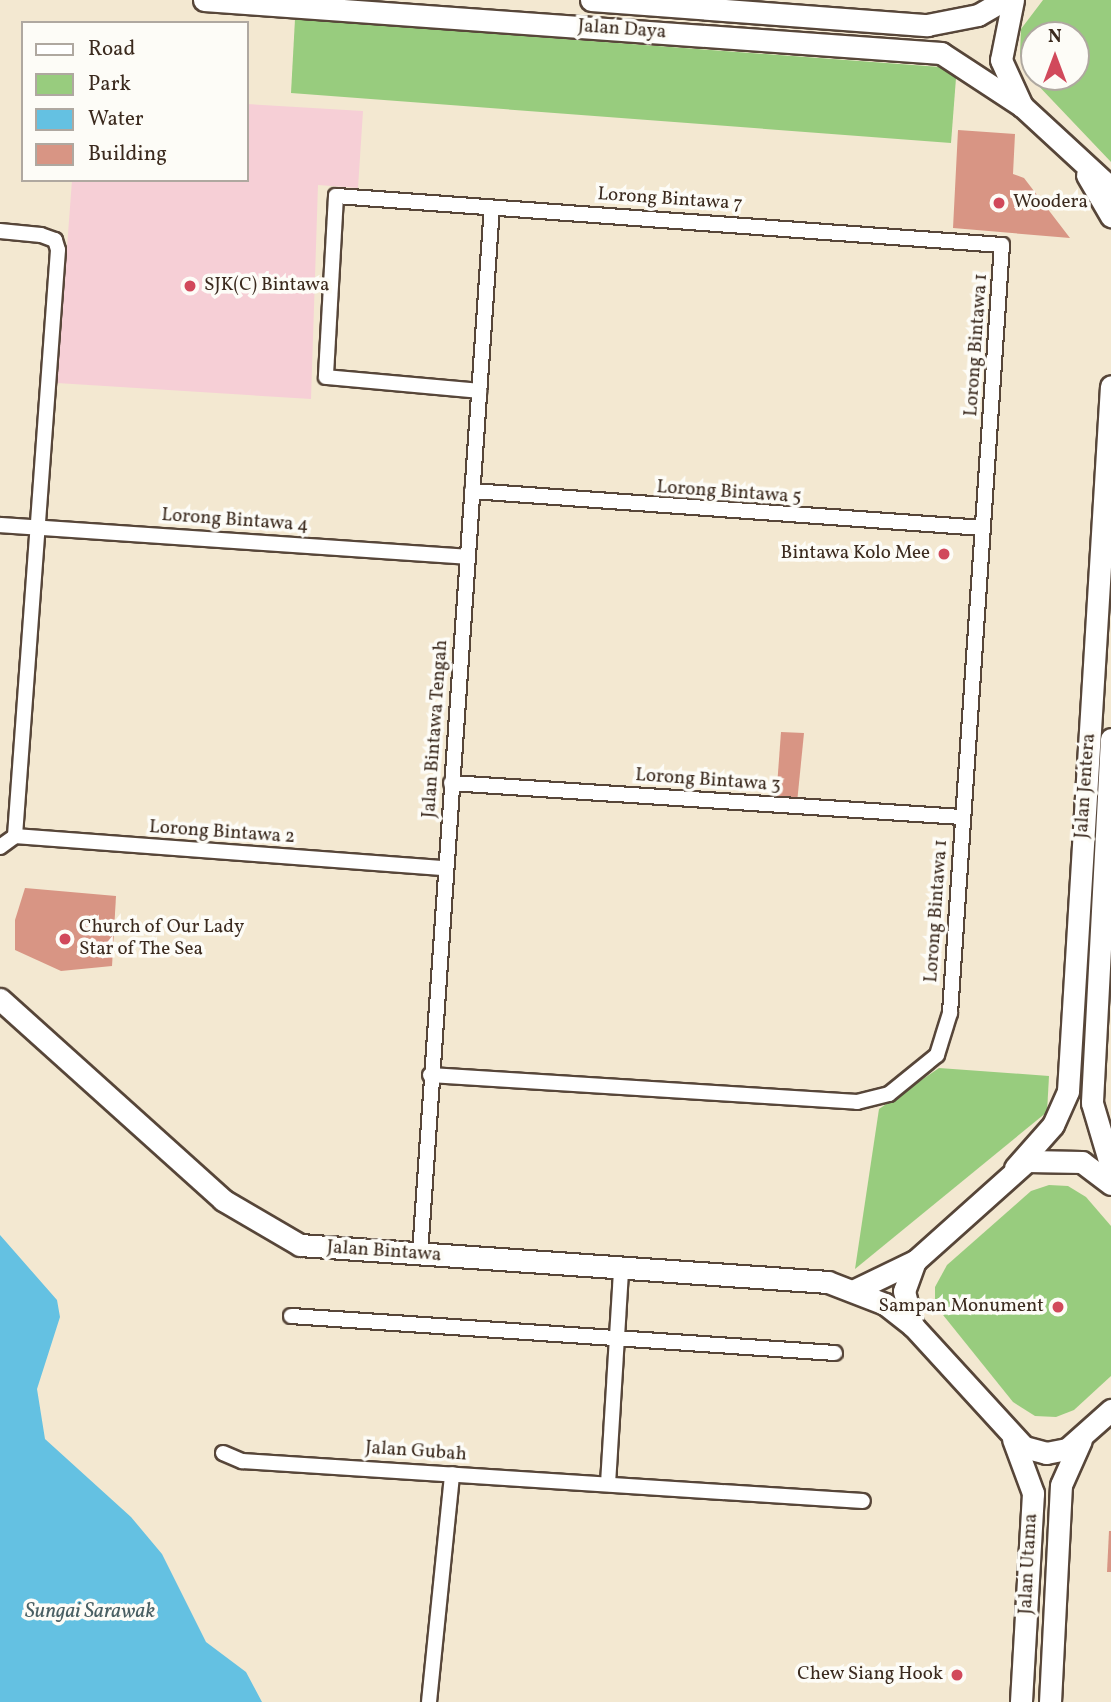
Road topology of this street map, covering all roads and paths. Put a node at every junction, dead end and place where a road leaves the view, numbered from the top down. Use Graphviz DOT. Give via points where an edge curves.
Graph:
graph roads {
  1 [pos="204,0"];
  2 [pos="591,0"];
  3 [pos="1004,0"];
  4 [pos="1013,0"];
  5 [pos="663,5"];
  6 [pos="711,36"];
  7 [pos="1022,106"];
  8 [pos="1083,167"];
  9 [pos="1111,188"];
  10 [pos="492,207"];
  11 [pos="1111,216"];
  12 [pos="0,231"];
  13 [pos="1002,245"];
  14 [pos="1111,386"];
  15 [pos="479,391"];
  16 [pos="472,491"];
  17 [pos="0,525"];
  18 [pos="35,528"];
  19 [pos="984,528"];
  20 [pos="467,557"];
  21 [pos="1111,739"];
  22 [pos="451,783"];
  23 [pos="962,817"];
  24 [pos="15,836"];
  25 [pos="0,847"];
  26 [pos="445,868"];
  27 [pos="0,999"];
  28 [pos="430,1075"];
  29 [pos="1111,1167"];
  30 [pos="1015,1168"];
  31 [pos="1111,1184"];
  32 [pos="420,1254"];
  33 [pos="915,1261"];
  34 [pos="621,1269"];
  35 [pos="855,1290"];
  36 [pos="291,1317"];
  37 [pos="913,1326"];
  38 [pos="615,1339"];
  39 [pos="835,1353"];
  40 [pos="1111,1410"];
  41 [pos="1008,1430"];
  42 [pos="1086,1432"];
  43 [pos="223,1453"];
  44 [pos="452,1474"];
  45 [pos="608,1484"];
  46 [pos="863,1501"];
  47 [pos="429,1702"];
  48 [pos="1021,1702"];
  49 [pos="1050,1702"];
  1 -- 6 [label="street, Jalan Daya"];
  2 -- 5 [label="street, Jalan Daya"];
  3 -- 5 [label="street, Jalan Daya" via="978,15 927,25"];
  4 -- 7 [label="street" via="1001,60"];
  5 -- 6 [label="street" via="682,25"];
  6 -- 7 [label="street, Jalan Daya" via="941,53 962,61"];
  7 -- 8 [label="street"];
  8 -- 9 [label="street"];
  8 -- 11 [label="street"];
  10 -- 13 [label="street, Lorong Bintawa 7"];
  10 -- 15 [label="street, Jalan Bintawa Tengah"];
  10 -- 15 [label="street, Lorong Bintawa 7" via="336,196 326,377"];
  12 -- 18 [label="street" via="55,240"];
  13 -- 19 [label="street, Lorong Bintawa 1"];
  14 -- 30 [label="street, Jalan Jentera" via="1068,1091 1053,1125"];
  15 -- 16 [label="street, Jalan Bintawa Tengah"];
  16 -- 19 [label="street, Lorong Bintawa 5"];
  16 -- 20 [label="street, Jalan Bintawa Tengah"];
  17 -- 18 [label="street, Lorong Bintawa 4"];
  18 -- 20 [label="street, Lorong Bintawa 4"];
  18 -- 24 [label="street"];
  19 -- 23 [label="street, Lorong Bintawa 1"];
  20 -- 22 [label="street, Jalan Bintawa Tengah"];
  21 -- 29 [label="street, Jalan Jentera" via="1092,1104"];
  22 -- 23 [label="street, Lorong Bintawa 3"];
  22 -- 26 [label="street, Jalan Bintawa Tengah"];
  23 -- 28 [label="street, Lorong Bintawa 1" via="950,1013 937,1055 889,1094 813,1102"];
  24 -- 25 [label="street"];
  24 -- 26 [label="street, Lorong Bintawa 2"];
  26 -- 28 [label="street, Jalan Bintawa Tengah"];
  27 -- 32 [label="street, Jalan Bintawa" via="253,1222 300,1245"];
  28 -- 32 [label="street, Jalan Bintawa Tengah"];
  30 -- 31 [label="street" via="1063,1157 1100,1171"];
  30 -- 33 [label="street, Jalan Jentera"];
  32 -- 34 [label="street, Jalan Bintawa"];
  33 -- 35 [label="street"];
  33 -- 37 [label="street" via="904,1291"];
  34 -- 35 [label="street, Jalan Bintawa" via="828,1282"];
  34 -- 38 [label="street"];
  35 -- 37 [label="street, Jalan Bintawa"];
  36 -- 38 [label="street"];
  37 -- 41 [label="street"];
  38 -- 39 [label="street"];
  38 -- 45 [label="street"];
  40 -- 42 [label="street"];
  41 -- 42 [label="street" via="1024,1447 1046,1453 1066,1448"];
  41 -- 48 [label="street, Jalan Utama" via="1033,1493"];
  42 -- 49 [label="street, Jalan Utama" via="1061,1485"];
  43 -- 44 [label="street, Jalan Gubah" via="242,1461"];
  44 -- 45 [label="street, Jalan Gubah"];
  44 -- 47 [label="street"];
  45 -- 46 [label="street, Jalan Gubah"];
}
